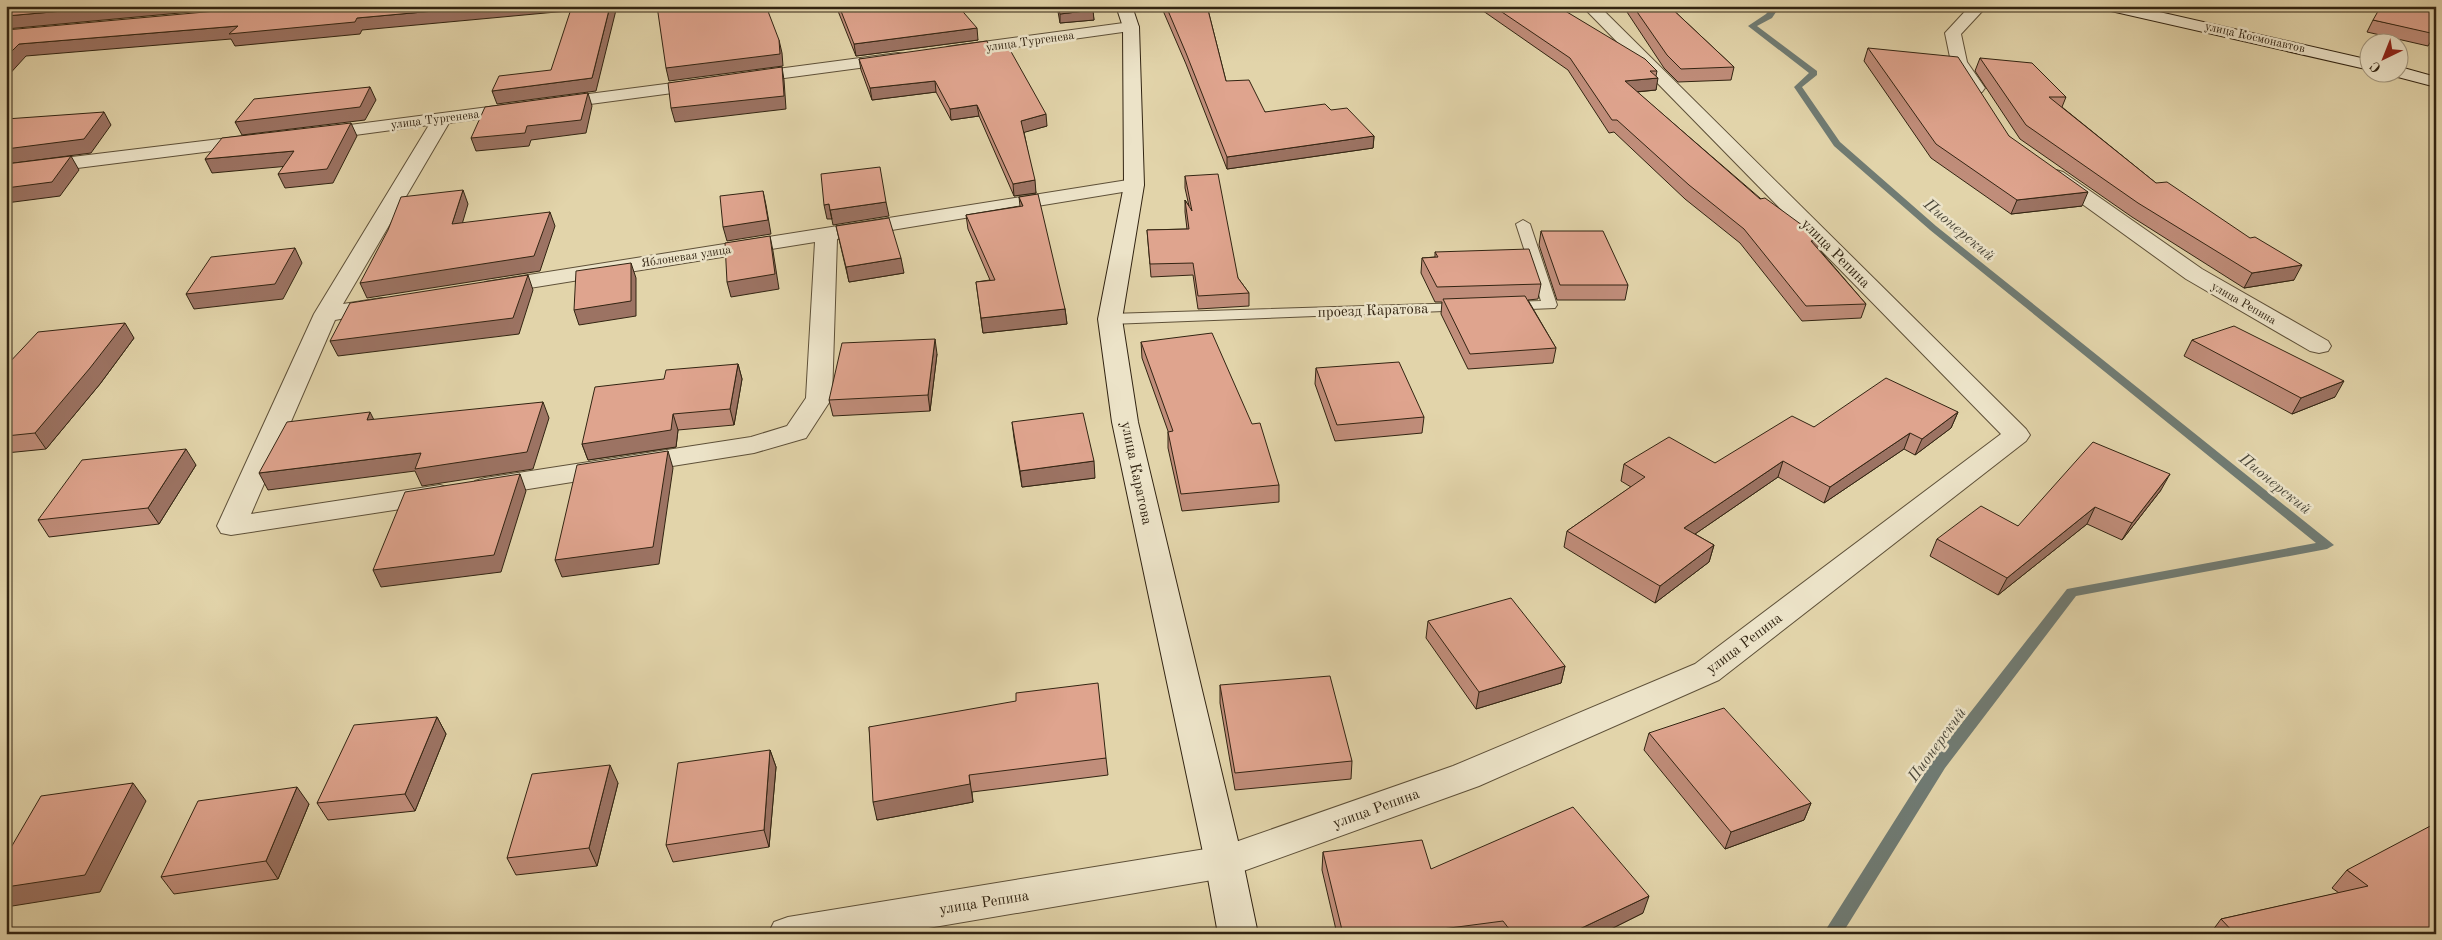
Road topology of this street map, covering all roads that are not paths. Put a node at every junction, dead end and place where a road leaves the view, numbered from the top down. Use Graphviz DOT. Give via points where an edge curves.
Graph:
graph roads {
  1 [pos="1590,6"];
  2 [pos="1979,6"];
  3 [pos="2111,6"];
  4 [pos="1128,17"];
  5 [pos="934,54"];
  6 [pos="914,56"];
  7 [pos="2360,62"];
  8 [pos="2410,75"];
  9 [pos="2436,82"];
  10 [pos="1986,103"];
  11 [pos="442,119"];
  12 [pos="303,136"];
  13 [pos="273,139"];
  14 [pos="2044,167"];
  15 [pos="6,171"];
  16 [pos="1134,185"];
  17 [pos="1523,224"];
  18 [pos="826,233"];
  19 [pos="473,290"];
  20 [pos="405,301"];
  21 [pos="326,314"];
  22 [pos="1110,319"];
  23 [pos="2319,346"];
  24 [pos="1224,862"];
  25 [pos="788,934"];
  26 [pos="1238,934"];
  1 -- 24 [label="street, улица Репина" via="2017,436 1707,672 1466,776"];
  2 -- 10 [label="street" via="1953,33 1959,62"];
  3 -- 7 [label="street, улица Космонавтов"];
  4 -- 5 [label="street, улица Тургенева"];
  4 -- 16 [label="street, улица Каратова"];
  6 -- 11 [label="street, улица Тургенева"];
  8 -- 9 [label="street"];
  11 -- 12 [label="street, улица Тургенева"];
  11 -- 21 [label="street"];
  13 -- 15 [label="street"];
  14 -- 23 [label="street, улица Репина" via="2194,274"];
  16 -- 18 [label="street, Яблоневая улица"];
  16 -- 22 [label="street, улица Каратова"];
  17 -- 22 [label="lane, проезд Каратова" via="1550,304"];
  18 -- 19 [label="street, Яблоневая улица"];
  18 -- 21 [label="street" via="819,398 797,432 754,445 231,526"];
  20 -- 21 [label="street"];
  22 -- 24 [label="street, улица Каратова" via="1125,422"];
  24 -- 25 [label="street, улица Репина"];
  24 -- 26 [label="street, улица Каратова"];
}
